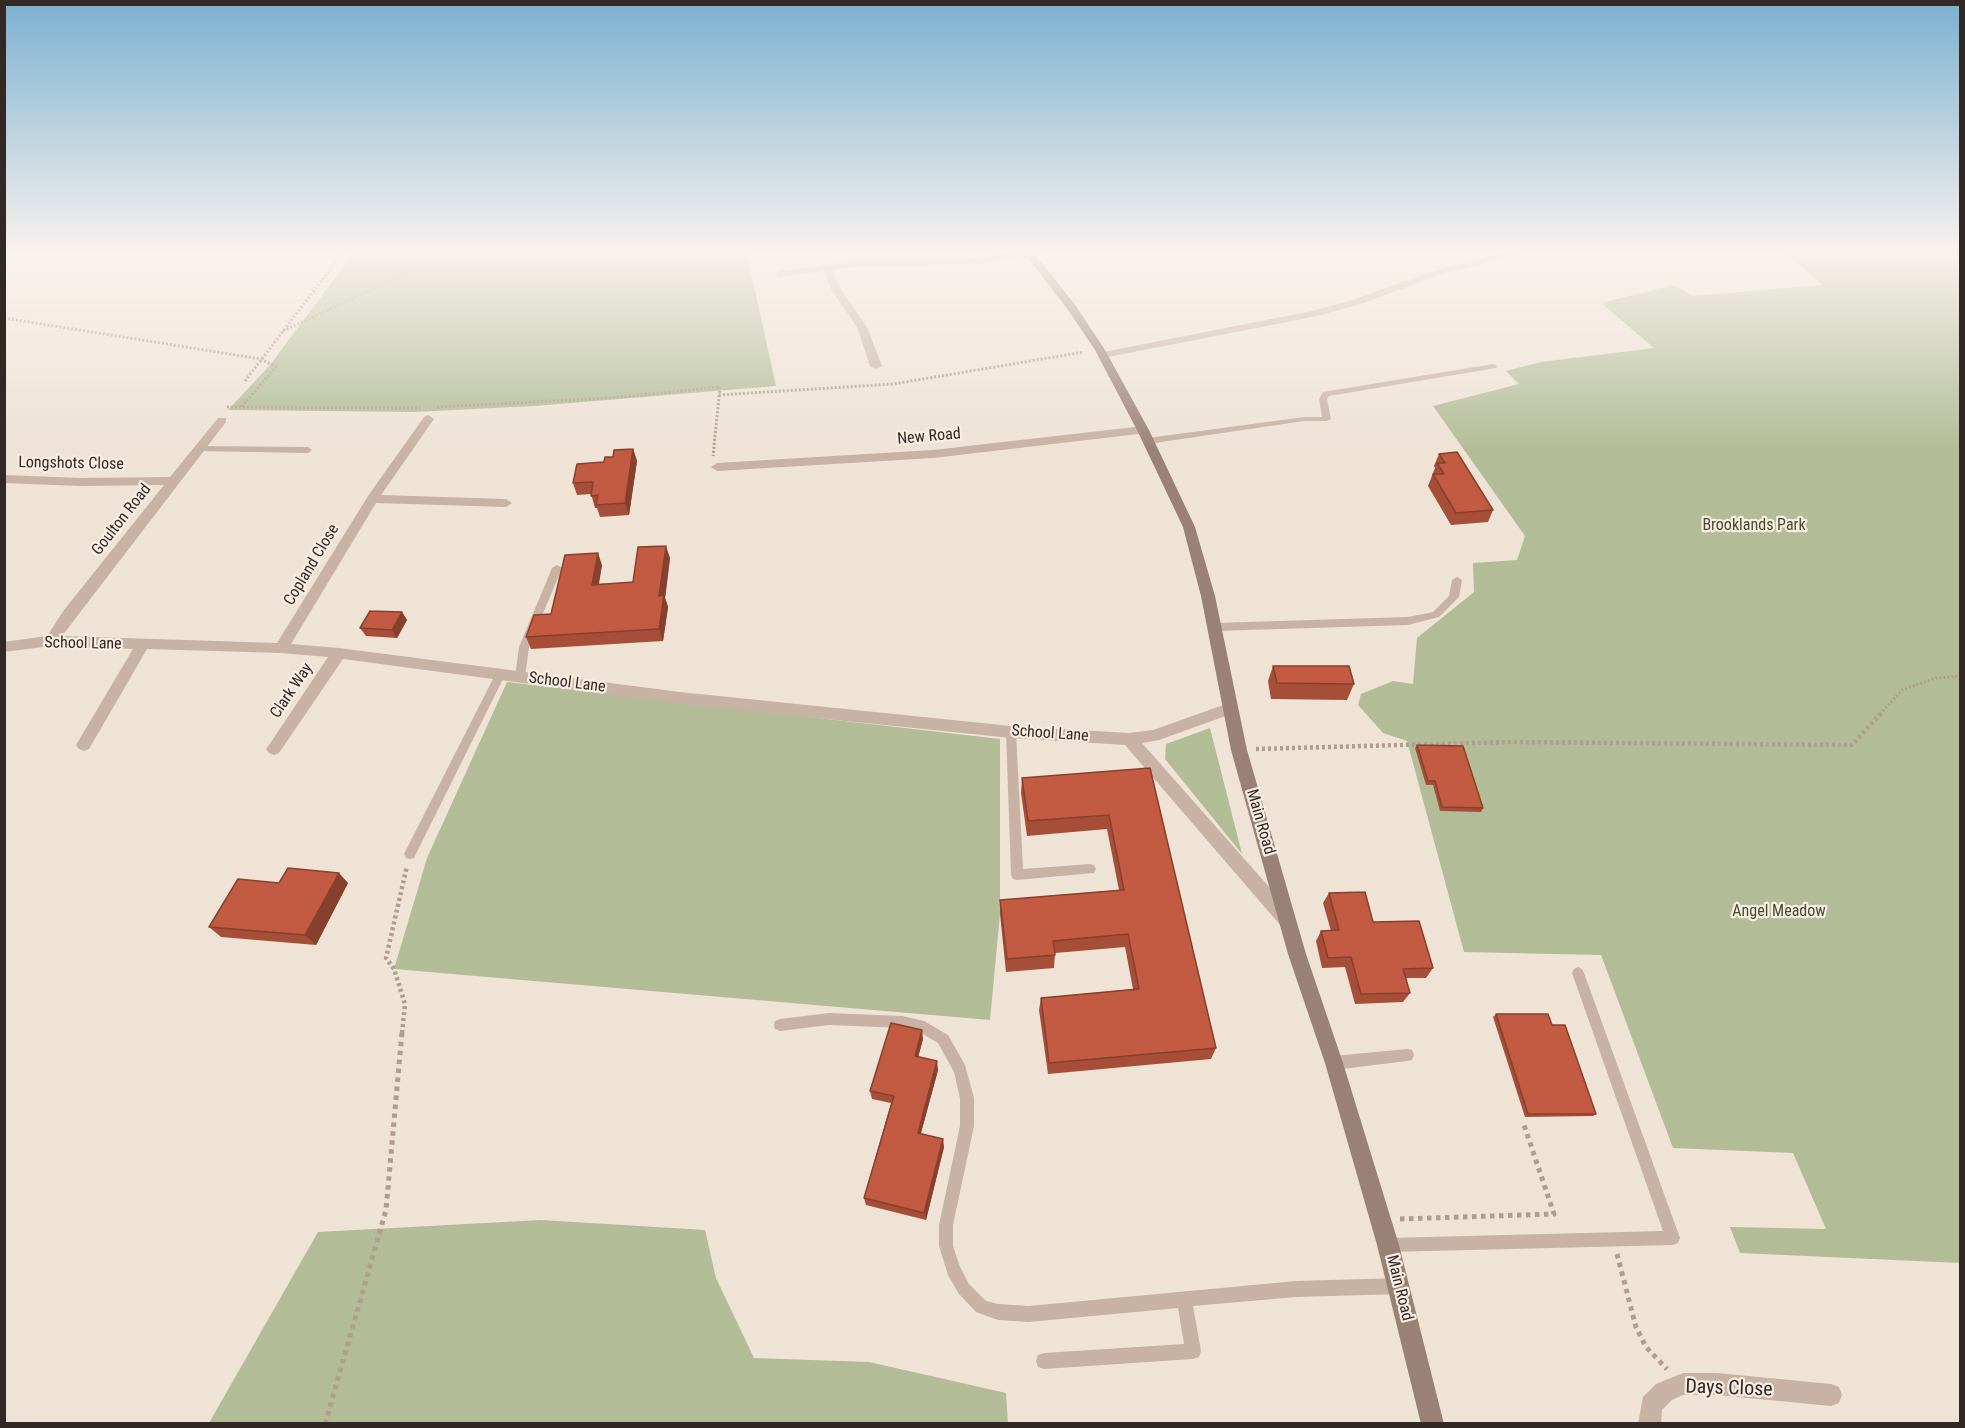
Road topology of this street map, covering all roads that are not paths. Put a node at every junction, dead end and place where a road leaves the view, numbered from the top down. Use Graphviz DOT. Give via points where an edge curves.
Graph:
graph roads {
  1 [pos="855,317"];
  2 [pos="1078,317"];
  3 [pos="1299,317"];
  4 [pos="1103,355"];
  5 [pos="876,366"];
  6 [pos="1493,366"];
  7 [pos="223,414"];
  8 [pos="428,419"];
  9 [pos="1145,435"];
  10 [pos="200,449"];
  11 [pos="308,450"];
  12 [pos="717,467"];
  13 [pos="4,479"];
  14 [pos="173,481"];
  15 [pos="372,499"];
  16 [pos="506,503"];
  17 [pos="557,568"];
  18 [pos="1457,580"];
  19 [pos="1215,627"];
  20 [pos="51,641"];
  21 [pos="142,645"];
  22 [pos="4,647"];
  23 [pos="281,648"];
  24 [pos="339,653"];
  25 [pos="500,675"];
  26 [pos="520,677"];
  27 [pos="1229,709"];
  28 [pos="1011,732"];
  29 [pos="1129,739"];
  30 [pos="84,745"];
  31 [pos="274,749"];
  32 [pos="410,854"];
  33 [pos="1090,869"];
  34 [pos="1288,921"];
  35 [pos="1578,973"];
  36 [pos="780,1025"];
  37 [pos="1407,1055"];
  38 [pos="1334,1063"];
  39 [pos="1388,1245"];
  40 [pos="1400,1286"];
  41 [pos="1184,1299"];
  42 [pos="1044,1361"];
  43 [pos="1831,1395"];
  44 [pos="1433,1424"];
  45 [pos="1649,1424"];
  1 -- 5 [label="street"];
  2 -- 4 [label="main road, Main Road"];
  3 -- 4 [label="street"];
  4 -- 9 [label="main road, Main Road"];
  6 -- 9 [label="lane" via="1326,394 1323,399 1327,419"];
  7 -- 10 [label="street, Goulton Road"];
  8 -- 15 [label="street, Copland Close"];
  9 -- 12 [label="street, New Road" via="933,454"];
  9 -- 19 [label="main road, Main Road" via="1189,527"];
  10 -- 11 [label="lane"];
  10 -- 14 [label="street, Goulton Road"];
  13 -- 14 [label="street, Longshots Close"];
  14 -- 20 [label="street, Goulton Road"];
  15 -- 16 [label="street"];
  15 -- 23 [label="street, Copland Close"];
  17 -- 26 [label="lane" via="524,646"];
  18 -- 19 [label="lane" via="1454,597 1436,615 1408,621"];
  19 -- 27 [label="main road, Main Road"];
  20 -- 21 [label="street, School Lane"];
  20 -- 22 [label="street, School Lane"];
  21 -- 23 [label="street, School Lane"];
  21 -- 30 [label="street"];
  23 -- 24 [label="street, School Lane"];
  24 -- 25 [label="street, School Lane"];
  24 -- 31 [label="street, Clark Way"];
  25 -- 26 [label="street, School Lane"];
  25 -- 32 [label="lane"];
  26 -- 28 [label="street, School Lane" via="680,698"];
  27 -- 29 [label="street, School Lane" via="1154,736"];
  27 -- 34 [label="main road, Main Road"];
  28 -- 29 [label="street, School Lane"];
  28 -- 33 [label="lane" via="1017,875"];
  29 -- 34 [label="street"];
  34 -- 38 [label="main road, Main Road"];
  35 -- 39 [label="lane" via="1673,1238"];
  36 -- 41 [label="lane" via="829,1019 902,1022 924,1027 943,1040 960,1070 968,1098 967,1126 946,1225 946,1246 953,1270 981,1307 1029,1314"];
  37 -- 38 [label="lane"];
  38 -- 39 [label="main road, Main Road"];
  39 -- 40 [label="main road, Main Road"];
  40 -- 41 [label="lane" via="1296,1289"];
  40 -- 44 [label="main road, Main Road"];
  41 -- 42 [label="lane" via="1192,1351"];
  43 -- 45 [label="street, Days Close" via="1683,1384 1664,1392 1651,1405"];
}
